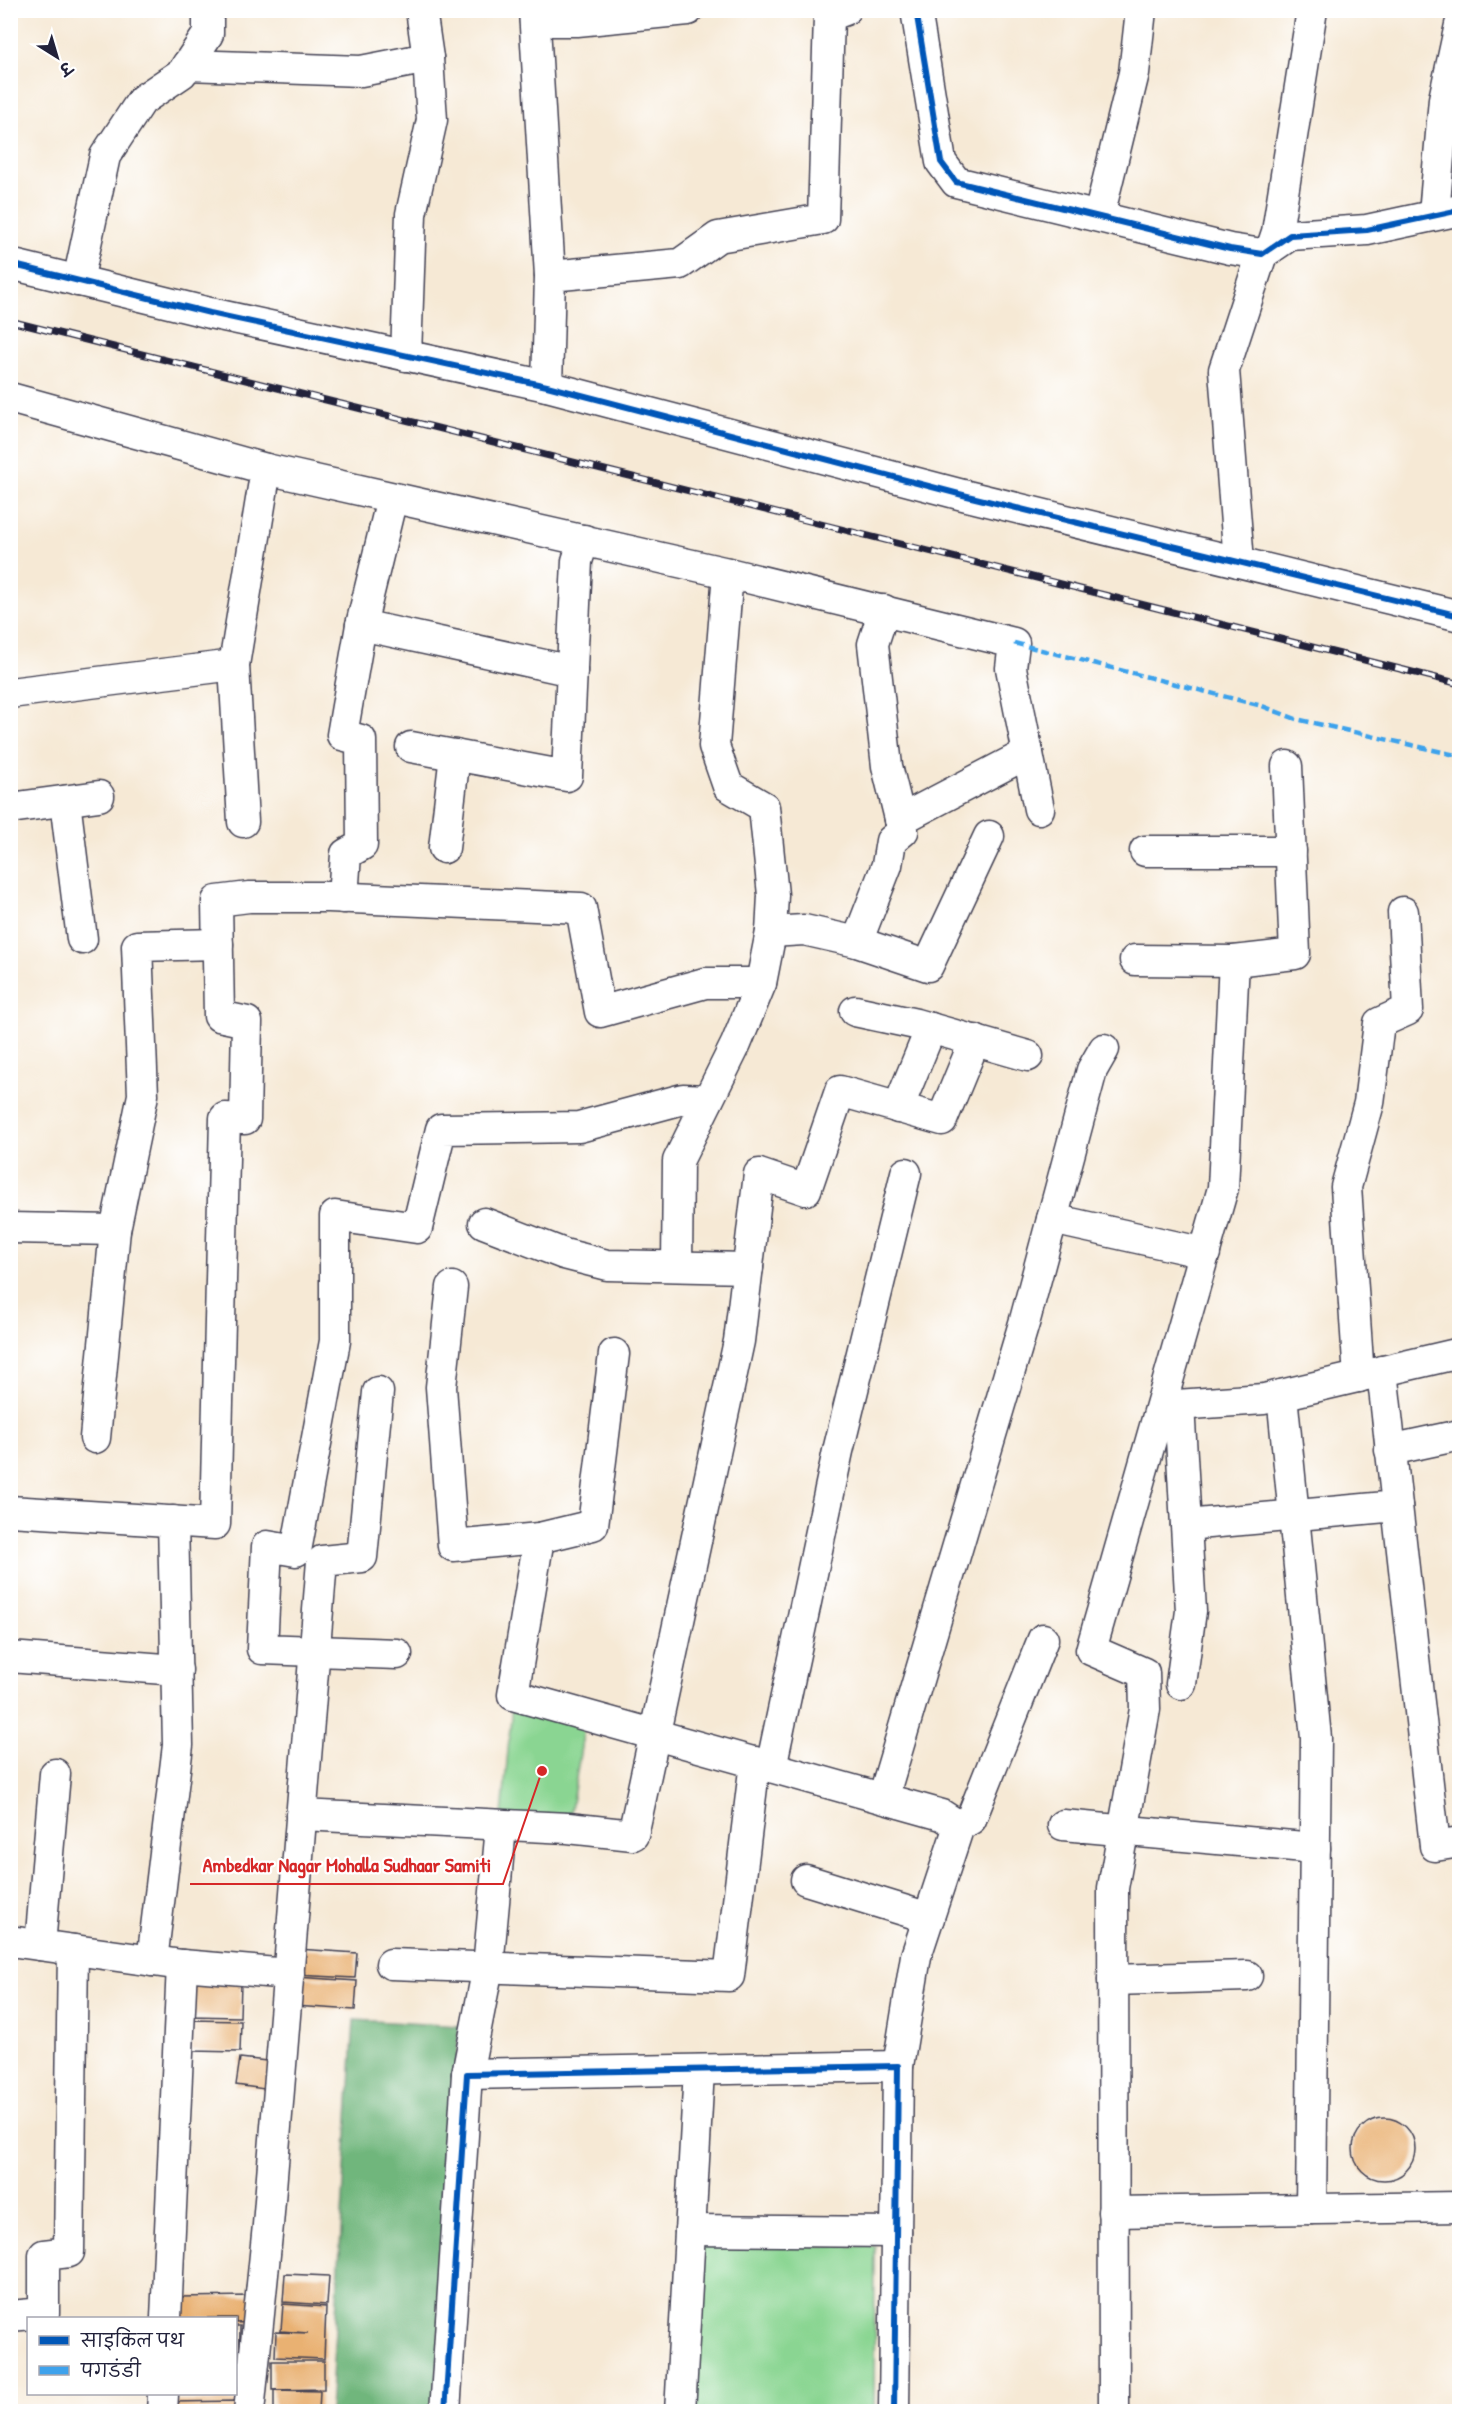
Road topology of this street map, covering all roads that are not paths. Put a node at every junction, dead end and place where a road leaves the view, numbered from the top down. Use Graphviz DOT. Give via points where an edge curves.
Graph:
graph roads {
  1 [pos="208,10"];
  2 [pos="421,10"];
  3 [pos="688,10"];
  4 [pos="845,10"];
  5 [pos="916,10"];
  6 [pos="1141,10"];
  7 [pos="1312,10"];
  8 [pos="645,13"];
  9 [pos="534,16"];
  10 [pos="1460,25"];
  11 [pos="428,58"];
  12 [pos="187,65"];
  13 [pos="1447,212"];
  14 [pos="1099,216"];
  15 [pos="1267,250"];
  16 [pos="10,264"];
  17 [pos="550,276"];
  18 [pos="78,281"];
  19 [pos="405,356"];
  20 [pos="547,386"];
  21 [pos="10,398"];
  22 [pos="266,469"];
  23 [pos="392,498"];
  24 [pos="584,540"];
  25 [pos="1239,562"];
  26 [pos="728,573"];
  27 [pos="884,610"];
  28 [pos="1460,616"];
  29 [pos="361,625"];
  30 [pos="234,665"];
  31 [pos="572,671"];
  32 [pos="10,693"];
  33 [pos="411,747"];
  34 [pos="1028,753"];
  35 [pos="455,755"];
  36 [pos="1287,766"];
  37 [pos="99,796"];
  38 [pos="65,801"];
  39 [pos="10,808"];
  40 [pos="1040,809"];
  41 [pos="900,820"];
  42 [pos="243,822"];
  43 [pos="989,836"];
  44 [pos="444,848"];
  45 [pos="1145,851"];
  46 [pos="1291,851"];
  47 [pos="343,897"];
  48 [pos="1402,912"];
  49 [pos="771,932"];
  50 [pos="82,939"];
  51 [pos="857,942"];
  52 [pos="218,944"];
  53 [pos="1135,960"];
  54 [pos="1234,961"];
  55 [pos="761,983"];
  56 [pos="855,1011"];
  57 [pos="931,1028"];
  58 [pos="975,1040"];
  59 [pos="1104,1049"];
  60 [pos="1028,1056"];
  61 [pos="708,1100"];
  62 [pos="898,1108"];
  63 [pos="906,1173"];
  64 [pos="1052,1219"];
  65 [pos="484,1223"];
  66 [pos="10,1228"];
  67 [pos="115,1230"];
  68 [pos="1205,1253"];
  69 [pos="677,1265"];
  70 [pos="748,1268"];
  71 [pos="452,1287"];
  72 [pos="1460,1353"];
  73 [pos="614,1354"];
  74 [pos="1371,1374"];
  75 [pos="378,1392"];
  76 [pos="1281,1395"];
  77 [pos="1170,1406"];
  78 [pos="1460,1435"];
  79 [pos="95,1438"];
  80 [pos="1390,1450"];
  81 [pos="1397,1506"];
  82 [pos="10,1511"];
  83 [pos="1294,1515"];
  84 [pos="173,1521"];
  85 [pos="1186,1525"];
  86 [pos="539,1538"];
  87 [pos="1043,1639"];
  88 [pos="315,1650"];
  89 [pos="397,1654"];
  90 [pos="10,1657"];
  91 [pos="177,1670"];
  92 [pos="1181,1684"];
  93 [pos="656,1735"];
  94 [pos="763,1765"];
  95 [pos="56,1774"];
  96 [pos="883,1798"];
  97 [pos="301,1815"];
  98 [pos="1063,1825"];
  99 [pos="959,1826"];
  100 [pos="501,1827"];
  101 [pos="1123,1832"];
  102 [pos="1460,1842"];
  103 [pos="1315,1848"];
  104 [pos="806,1880"];
  105 [pos="928,1918"];
  106 [pos="10,1941"];
  107 [pos="40,1945"];
  108 [pos="73,1950"];
  109 [pos="152,1961"];
  110 [pos="391,1964"];
  111 [pos="182,1965"];
  112 [pos="488,1967"];
  113 [pos="289,1974"];
  114 [pos="1247,1976"];
  115 [pos="1113,1980"];
  116 [pos="898,2066"];
  117 [pos="699,2070"];
  118 [pos="466,2074"];
  119 [pos="1460,2207"];
  120 [pos="1311,2209"];
  121 [pos="1113,2212"];
  122 [pos="690,2230"];
  123 [pos="896,2232"];
  124 [pos="10,2316"];
  125 [pos="166,2317"];
  126 [pos="163,2395"];
  127 [pos="244,2400"];
  128 [pos="162,2412"];
  129 [pos="445,2412"];
  130 [pos="680,2412"];
  131 [pos="894,2412"];
  132 [pos="1114,2412"];
  1 -- 12 [label="street" via="208,34"];
  2 -- 11 [label="street"];
  3 -- 8 [label="street"];
  4 -- 17 [label="street" via="829,16 822,219 718,237 680,264"];
  5 -- 14 [label="street" via="941,162 956,182"];
  6 -- 14 [label="street" via="1134,73"];
  7 -- 15 [label="street" via="1277,232"];
  8 -- 9 [label="street"];
  9 -- 17 [label="street"];
  10 -- 13 [label="street" via="1444,99"];
  11 -- 12 [label="street" via="361,71"];
  11 -- 19 [label="street" via="432,120 411,214"];
  12 -- 18 [label="street" via="182,73 142,100 105,156"];
  13 -- 15 [label="street" via="1367,230 1290,235"];
  14 -- 15 [label="street" via="1230,249"];
  15 -- 25 [label="street" via="1224,370"];
  16 -- 18 [label="street"];
  17 -- 20 [label="street"];
  18 -- 19 [label="street"];
  19 -- 20 [label="street"];
  20 -- 25 [label="street" via="959,494"];
  21 -- 22 [label="street"];
  22 -- 23 [label="street"];
  22 -- 30 [label="street"];
  23 -- 24 [label="street"];
  23 -- 29 [label="street"];
  24 -- 26 [label="street"];
  24 -- 31 [label="street" via="577,561"];
  25 -- 28 [label="street"];
  26 -- 27 [label="street"];
  26 -- 49 [label="street" via="714,746 728,786 764,807 773,895"];
  27 -- 34 [label="street" via="1014,643 1011,668"];
  27 -- 41 [label="street" via="873,644 887,766"];
  29 -- 31 [label="street"];
  29 -- 47 [label="street" via="342,735 361,740 362,845 346,854"];
  30 -- 32 [label="street"];
  30 -- 42 [label="street"];
  31 -- 35 [label="street" via="567,776"];
  33 -- 35 [label="street"];
  34 -- 40 [label="street"];
  34 -- 41 [label="street"];
  35 -- 44 [label="street"];
  36 -- 46 [label="street"];
  37 -- 38 [label="street"];
  38 -- 39 [label="street"];
  38 -- 50 [label="street"];
  41 -- 51 [label="street" via="903,831 891,842 887,865"];
  43 -- 51 [label="street" via="928,966"];
  45 -- 46 [label="street"];
  46 -- 54 [label="street" via="1295,954"];
  47 -- 52 [label="street" via="217,901"];
  47 -- 55 [label="street" via="581,908 600,1012 705,983"];
  48 -- 74 [label="street" via="1408,1010 1379,1023 1369,1103 1346,1187"];
  49 -- 51 [label="street" via="804,930"];
  49 -- 55 [label="street"];
  52 -- 67 [label="street" via="137,946 143,1095"];
  52 -- 84 [label="street" via="219,1016 247,1022 245,1119 225,1118 215,1524"];
  53 -- 54 [label="street"];
  54 -- 68 [label="street" via="1223,1188"];
  55 -- 61 [label="street"];
  56 -- 57 [label="street"];
  57 -- 58 [label="street"];
  57 -- 62 [label="street"];
  58 -- 60 [label="street"];
  58 -- 62 [label="street" via="942,1120"];
  59 -- 64 [label="street" via="1092,1070"];
  61 -- 69 [label="street" via="678,1161"];
  61 -- 88 [label="street" via="683,1099 579,1127 441,1129 417,1228 335,1216 335,1341 296,1551 267,1546 262,1649"];
  62 -- 70 [label="street" via="840,1091 806,1190 759,1174"];
  63 -- 94 [label="street"];
  64 -- 68 [label="street"];
  64 -- 96 [label="street"];
  65 -- 69 [label="street" via="564,1254 607,1265"];
  66 -- 67 [label="street"];
  67 -- 79 [label="street"];
  68 -- 77 [label="street"];
  69 -- 70 [label="street"];
  70 -- 93 [label="street" via="739,1341"];
  71 -- 86 [label="street" via="441,1388 453,1546"];
  72 -- 74 [label="street"];
  73 -- 86 [label="street" via="592,1526"];
  74 -- 76 [label="street"];
  74 -- 80 [label="street"];
  75 -- 88 [label="street" via="362,1557 322,1561"];
  76 -- 77 [label="street"];
  76 -- 83 [label="street"];
  77 -- 85 [label="street"];
  77 -- 101 [label="street" via="1091,1650 1144,1673 1145,1709"];
  78 -- 80 [label="street"];
  80 -- 81 [label="street"];
  81 -- 83 [label="street"];
  81 -- 102 [label="street" via="1435,1846"];
  82 -- 84 [label="street"];
  83 -- 85 [label="street"];
  83 -- 103 [label="street" via="1316,1738"];
  84 -- 91 [label="street"];
  85 -- 92 [label="street" via="1191,1611"];
  86 -- 93 [label="street" via="513,1695"];
  87 -- 99 [label="street" via="972,1819"];
  88 -- 89 [label="street"];
  88 -- 97 [label="street"];
  90 -- 91 [label="street"];
  91 -- 109 [label="street" via="178,1745"];
  93 -- 94 [label="street"];
  93 -- 100 [label="street" via="633,1835 568,1828"];
  94 -- 96 [label="street"];
  94 -- 112 [label="street" via="729,1976"];
  95 -- 107 [label="street"];
  96 -- 99 [label="street" via="942,1815"];
  97 -- 100 [label="street"];
  97 -- 113 [label="street"];
  98 -- 101 [label="street"];
  99 -- 105 [label="street"];
  100 -- 112 [label="street"];
  101 -- 103 [label="street"];
  101 -- 115 [label="street" via="1113,1888"];
  103 -- 120 [label="street"];
  104 -- 105 [label="street"];
  105 -- 116 [label="street" via="916,1956"];
  106 -- 107 [label="street"];
  107 -- 108 [label="street"];
  108 -- 109 [label="street"];
  108 -- 124 [label="street" via="69,2252 44,2255 44,2313"];
  109 -- 111 [label="street"];
  110 -- 112 [label="street"];
  111 -- 113 [label="street"];
  111 -- 125 [label="street"];
  112 -- 118 [label="street"];
  113 -- 127 [label="street" via="268,2225"];
  114 -- 115 [label="street"];
  115 -- 121 [label="street"];
  116 -- 117 [label="street"];
  116 -- 123 [label="street"];
  117 -- 118 [label="street"];
  117 -- 122 [label="street"];
  118 -- 129 [label="street"];
  119 -- 120 [label="street"];
  120 -- 121 [label="street"];
  121 -- 132 [label="street"];
  122 -- 123 [label="street"];
  122 -- 130 [label="street"];
  123 -- 131 [label="street"];
  126 -- 128 [label="street"];
}
